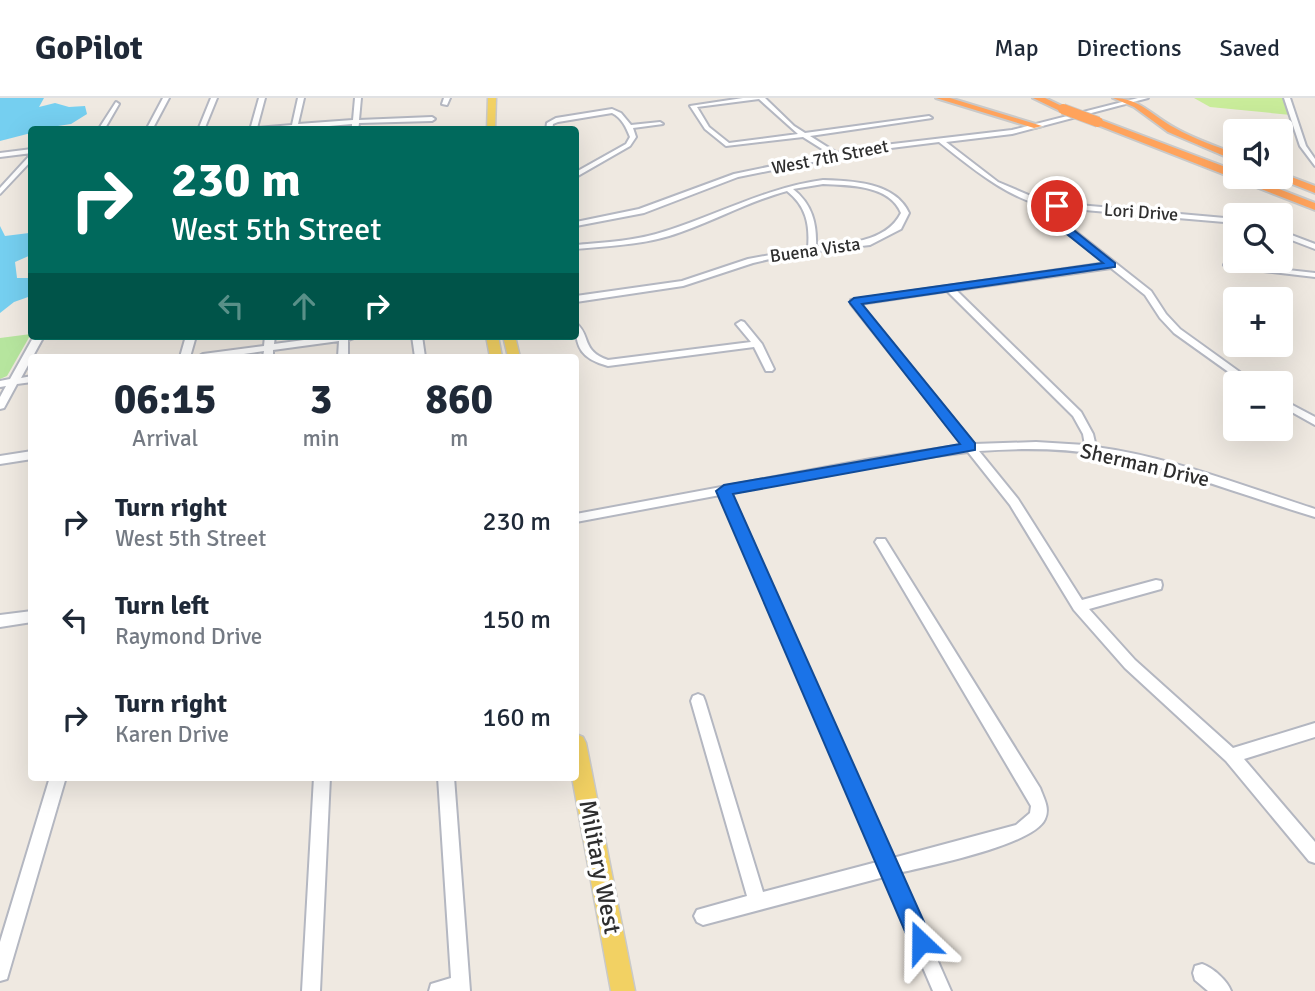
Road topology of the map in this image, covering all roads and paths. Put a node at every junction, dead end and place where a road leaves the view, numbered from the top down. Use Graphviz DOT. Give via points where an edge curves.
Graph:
graph roads {
  1 [pos="166,98"];
  2 [pos="214,98"];
  3 [pos="262,98"];
  4 [pos="301,98"];
  5 [pos="358,98"];
  6 [pos="492,98"];
  7 [pos="500,98"];
  8 [pos="760,98"];
  9 [pos="940,98"];
  10 [pos="1037,98"];
  11 [pos="1116,98"];
  12 [pos="1145,98"];
  13 [pos="1287,98"];
  14 [pos="1130,102"];
  15 [pos="1062,103"];
  16 [pos="117,104"];
  17 [pos="929,118"];
  18 [pos="432,119"];
  19 [pos="660,124"];
  20 [pos="103,126"];
  21 [pos="151,126"];
  22 [pos="203,126"];
  23 [pos="255,126"];
  24 [pos="295,126"];
  25 [pos="355,126"];
  26 [pos="491,126"];
  27 [pos="500,126"];
  28 [pos="550,126"];
  29 [pos="1037,126"];
  30 [pos="629,127"];
  31 [pos="804,135"];
  32 [pos="940,140"];
  33 [pos="1223,152"];
  34 [pos="28,153"];
  35 [pos="0,155"];
  36 [pos="836,155"];
  37 [pos="28,158"];
  38 [pos="1223,160"];
  39 [pos="1315,164"];
  40 [pos="579,170"];
  41 [pos="1223,171"];
  42 [pos="1293,181"];
  43 [pos="788,188"];
  44 [pos="1293,188"];
  45 [pos="1270,189"];
  46 [pos="1315,190"];
  47 [pos="0,192"];
  48 [pos="1315,196"];
  49 [pos="1057,206"];
  50 [pos="1315,207"];
  51 [pos="1223,220"];
  52 [pos="579,223"];
  53 [pos="1293,238"];
  54 [pos="579,247"];
  55 [pos="1315,247"];
  56 [pos="812,249"];
  57 [pos="1112,265"];
  58 [pos="1293,272"];
  59 [pos="1315,275"];
  60 [pos="950,289"];
  61 [pos="579,299"];
  62 [pos="741,324"];
  63 [pos="579,336"];
  64 [pos="328,340"];
  65 [pos="757,344"];
  66 [pos="268,352"];
  67 [pos="242,354"];
  68 [pos="28,355"];
  69 [pos="769,369"];
  70 [pos="1233,371"];
  71 [pos="28,380"];
  72 [pos="13,382"];
  73 [pos="0,384"];
  74 [pos="0,406"];
  75 [pos="1293,409"];
  76 [pos="1315,422"];
  77 [pos="970,447"];
  78 [pos="1091,450"];
  79 [pos="28,456"];
  80 [pos="0,460"];
  81 [pos="724,491"];
  82 [pos="1315,513"];
  83 [pos="579,517"];
  84 [pos="881,542"];
  85 [pos="1156,585"];
  86 [pos="1079,606"];
  87 [pos="28,617"];
  88 [pos="0,621"];
  89 [pos="698,701"];
  90 [pos="1315,730"];
  91 [pos="1231,756"];
  92 [pos="579,758"];
  93 [pos="57,781"];
  94 [pos="322,781"];
  95 [pos="446,781"];
  96 [pos="1315,855"];
  97 [pos="889,869"];
  98 [pos="757,902"];
  99 [pos="703,916"];
  100 [pos="0,972"];
  101 [pos="1202,973"];
  102 [pos="461,988"];
  103 [pos="311,991"];
  104 [pos="438,991"];
  105 [pos="624,991"];
  106 [pos="942,991"];
  107 [pos="1222,991"];
  1 -- 21 [label="street"];
  2 -- 22 [label="street"];
  3 -- 23 [label="street"];
  4 -- 24 [label="street"];
  5 -- 25 [label="street"];
  6 -- 26 [label="main road"];
  7 -- 27 [label="main road"];
  8 -- 31 [label="street"];
  8 -- 31 [label="street" via="693,106 707,128 728,145"];
  9 -- 29 [label="highway"];
  10 -- 15 [label="highway"];
  11 -- 14 [label="highway"];
  12 -- 14 [label="street, West 7th Street"];
  13 -- 39 [label="street" via="1303,146"];
  14 -- 29 [label="street, West 7th Street"];
  14 -- 33 [label="highway" via="1171,130"];
  15 -- 38 [label="highway" via="1079,105"];
  15 -- 41 [label="highway, bridge" via="1098,122"];
  16 -- 20 [label="street"];
  17 -- 31 [label="street"];
  18 -- 25 [label="street"];
  19 -- 30 [label="street"];
  28 -- 30 [label="street" via="556,120 612,111"];
  29 -- 32 [label="street, West 7th Street"];
  30 -- 40 [label="street" via="633,136 628,145"];
  31 -- 36 [label="street"];
  32 -- 36 [label="street, West 7th Street"];
  32 -- 49 [label="street, Lori Drive" via="1004,187"];
  34 -- 35 [label="street"];
  36 -- 52 [label="street, West 7th Street" via="727,177 641,211"];
  37 -- 47 [label="street"];
  42 -- 46 [label="highway"];
  43 -- 54 [label="street, Buena Vista" via="660,235"];
  43 -- 56 [label="street" via="810,212"];
  43 -- 56 [label="street, Buena Vista" via="851,183 884,192 903,207 902,222 878,239"];
  44 -- 48 [label="highway"];
  45 -- 50 [label="highway"];
  49 -- 51 [label="street, Lori Drive"];
  49 -- 57 [label="street" via="1062,225"];
  53 -- 55 [label="street"];
  56 -- 61 [label="street, Buena Vista" via="751,261 683,283"];
  57 -- 60 [label="street"];
  57 -- 70 [label="street" via="1148,293 1177,331"];
  58 -- 59 [label="street"];
  60 -- 77 [label="street" via="854,302"];
  60 -- 78 [label="street" via="1077,414"];
  62 -- 65 [label="street"];
  63 -- 65 [label="street" via="589,355 608,363"];
  64 -- 66 [label="street"];
  65 -- 69 [label="street"];
  66 -- 67 [label="street"];
  68 -- 72 [label="street"];
  71 -- 72 [label="street"];
  72 -- 73 [label="street"];
  72 -- 74 [label="street"];
  75 -- 76 [label="street"];
  77 -- 78 [label="street, Sherman Drive"];
  77 -- 81 [label="street, Sherman Drive"];
  77 -- 86 [label="street" via="1014,502"];
  78 -- 82 [label="street, Sherman Drive" via="1163,465"];
  79 -- 80 [label="street"];
  81 -- 83 [label="street, Sherman Drive"];
  81 -- 97 [label="street"];
  84 -- 97 [label="street" via="1039,806 1038,817 1021,831"];
  85 -- 86 [label="street"];
  86 -- 91 [label="street" via="1130,664"];
  87 -- 88 [label="street"];
  89 -- 98 [label="street"];
  90 -- 91 [label="street"];
  91 -- 96 [label="street"];
  92 -- 105 [label="main road, Military West"];
  93 -- 100 [label="street"];
  94 -- 103 [label="street"];
  95 -- 102 [label="street"];
  97 -- 98 [label="street"];
  97 -- 106 [label="street"];
  98 -- 99 [label="street"];
  101 -- 107 [label="street"];
  102 -- 104 [label="street"];
}
